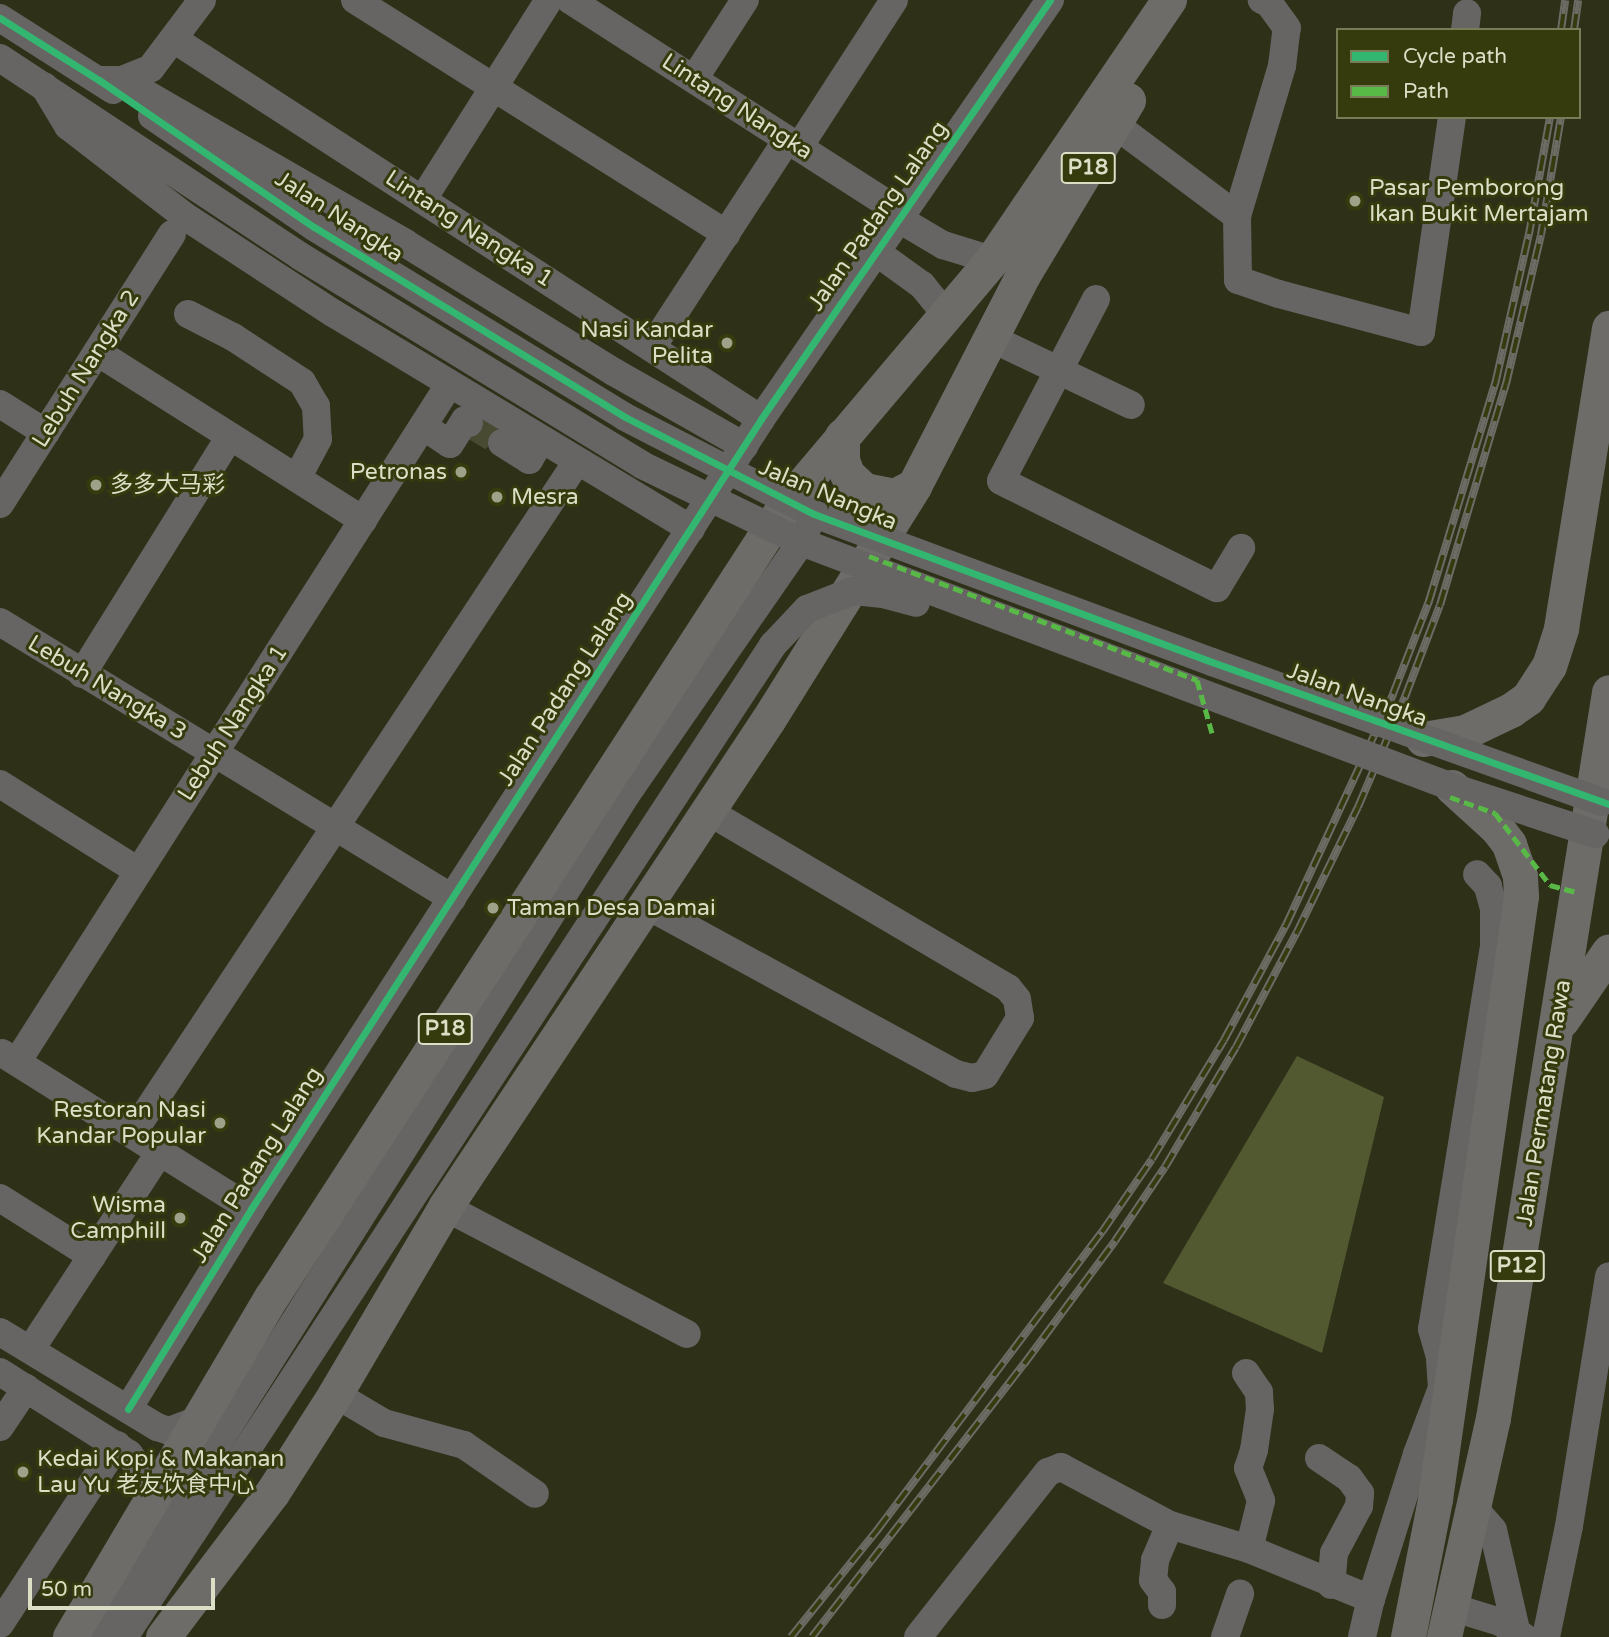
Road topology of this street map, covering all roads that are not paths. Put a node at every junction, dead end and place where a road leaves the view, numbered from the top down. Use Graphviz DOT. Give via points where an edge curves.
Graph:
graph roads {
  1 [pos="202,0"];
  2 [pos="355,0"];
  3 [pos="550,0"];
  4 [pos="570,0"];
  5 [pos="745,0"];
  6 [pos="894,0"];
  7 [pos="1050,0"];
  8 [pos="1169,0"];
  9 [pos="1190,0"];
  10 [pos="1262,0"];
  11 [pos="607,10"];
  12 [pos="0,18"];
  13 [pos="175,40"];
  14 [pos="0,58"];
  15 [pos="694,79"];
  16 [pos="110,80"];
  17 [pos="44,86"];
  18 [pos="494,88"];
  19 [pos="1452,119"];
  20 [pos="1114,124"];
  21 [pos="793,144"];
  22 [pos="423,199"];
  23 [pos="901,216"];
  24 [pos="1237,216"];
  25 [pos="172,234"];
  26 [pos="726,234"];
  27 [pos="876,252"];
  28 [pos="992,260"];
  29 [pos="1096,299"];
  30 [pos="188,314"];
  31 [pos="946,315"];
  32 [pos="1609,328"];
  33 [pos="991,338"];
  34 [pos="652,348"];
  35 [pos="96,352"];
  36 [pos="1059,370"];
  37 [pos="449,385"];
  38 [pos="0,404"];
  39 [pos="1131,405"];
  40 [pos="676,407"];
  41 [pos="761,419"];
  42 [pos="469,423"];
  43 [pos="423,426"];
  44 [pos="46,433"];
  45 [pos="230,436"];
  46 [pos="842,436"];
  47 [pos="541,440"];
  48 [pos="502,443"];
  49 [pos="744,446"];
  50 [pos="576,463"];
  51 [pos="297,478"];
  52 [pos="914,486"];
  53 [pos="628,492"];
  54 [pos="0,504"];
  55 [pos="799,510"];
  56 [pos="363,520"];
  57 [pos="691,529"];
  58 [pos="801,542"];
  59 [pos="1241,548"];
  60 [pos="865,562"];
  61 [pos="0,622"];
  62 [pos="1074,647"];
  63 [pos="82,674"];
  64 [pos="1609,692"];
  65 [pos="1423,739"];
  66 [pos="214,753"];
  67 [pos="1451,787"];
  68 [pos="1604,787"];
  69 [pos="3,791"];
  70 [pos="708,811"];
  71 [pos="337,828"];
  72 [pos="1599,849"];
  73 [pos="138,871"];
  74 [pos="1477,874"];
  75 [pos="452,898"];
  76 [pos="646,905"];
  77 [pos="1609,951"];
  78 [pos="1557,1025"];
  79 [pos="8,1057"];
  80 [pos="132,1134"];
  81 [pos="159,1152"];
  82 [pos="0,1198"];
  83 [pos="445,1207"];
  84 [pos="251,1209"];
  85 [pos="92,1255"];
  86 [pos="1609,1276"];
  87 [pos="0,1332"];
  88 [pos="687,1334"];
  89 [pos="31,1349"];
  90 [pos="0,1372"];
  91 [pos="1246,1373"];
  92 [pos="26,1388"];
  93 [pos="335,1394"];
  94 [pos="128,1409"];
  95 [pos="197,1420"];
  96 [pos="0,1427"];
  97 [pos="117,1445"];
  98 [pos="1319,1458"];
  99 [pos="535,1494"];
  100 [pos="1474,1507"];
  101 [pos="173,1513"];
  102 [pos="1170,1525"];
  103 [pos="1249,1549"];
  104 [pos="1331,1585"];
  105 [pos="1240,1594"];
  106 [pos="1371,1599"];
  107 [pos="1162,1605"];
  108 [pos="3,1614"];
  109 [pos="1448,1622"];
  110 [pos="1520,1634"];
  111 [pos="71,1637"];
  112 [pos="96,1637"];
  113 [pos="124,1637"];
  114 [pos="163,1637"];
  115 [pos="918,1637"];
  116 [pos="1225,1637"];
  117 [pos="1362,1637"];
  118 [pos="1408,1637"];
  119 [pos="1546,1637"];
  1 -- 13 [label="street"];
  2 -- 18 [label="street"];
  3 -- 18 [label="street"];
  4 -- 11 [label="street, Lintang Nangka"];
  5 -- 15 [label="street"];
  6 -- 21 [label="street"];
  7 -- 23 [label="street, Jalan Padang Lalang"];
  8 -- 28 [label="main road, P18"];
  9 -- 20 [label="main road, P18"];
  10 -- 24 [label="street" via="1287,28 1282,66"];
  11 -- 15 [label="street, Lintang Nangka"];
  12 -- 16 [label="street, Jalan Nangka"];
  13 -- 16 [label="street" via="151,68"];
  13 -- 22 [label="street, Lintang Nangka 1"];
  14 -- 17 [label="street"];
  15 -- 21 [label="street, Lintang Nangka"];
  16 -- 40 [label="street" via="405,243"];
  16 -- 55 [label="street, Jalan Nangka, bridge" via="314,227 625,418"];
  17 -- 37 [label="street" via="68,126 183,215"];
  17 -- 58 [label="street, bridge" via="300,256 642,465"];
  18 -- 22 [label="street"];
  18 -- 26 [label="street"];
  19 -- 24 [label="street" via="1421,332 1238,280"];
  20 -- 24 [label="street"];
  20 -- 33 [label="main road, P18" via="1023,275"];
  21 -- 23 [label="street, Lintang Nangka"];
  21 -- 26 [label="street"];
  22 -- 34 [label="street, Lintang Nangka 1"];
  23 -- 27 [label="street, Jalan Padang Lalang"];
  23 -- 28 [label="street, Lintang Nangka" via="943,245"];
  25 -- 35 [label="street, Lebuh Nangka 2"];
  26 -- 34 [label="street"];
  27 -- 31 [label="street" via="922,285"];
  27 -- 41 [label="street, Jalan Padang Lalang"];
  28 -- 31 [label="main road, P18"];
  29 -- 36 [label="street"];
  30 -- 51 [label="street" via="302,382 316,406 318,439"];
  31 -- 46 [label="main road, P18"];
  32 -- 65 [label="main road" via="1561,628 1549,666 1528,698 1511,710 1465,732"];
  33 -- 36 [label="street"];
  33 -- 52 [label="main road, P18"];
  34 -- 41 [label="street, Lintang Nangka 1"];
  35 -- 44 [label="street, Lebuh Nangka 2"];
  35 -- 45 [label="street"];
  36 -- 39 [label="street"];
  36 -- 59 [label="street" via="1001,481 1217,588"];
  37 -- 43 [label="street, Lebuh Nangka 1"];
  37 -- 47 [label="street"];
  38 -- 44 [label="street"];
  40 -- 49 [label="street"];
  40 -- 53 [label="street" via="684,437 676,464 656,486"];
  41 -- 49 [label="street, Jalan Padang Lalang"];
  42 -- 43 [label="street" via="465,420 450,444"];
  43 -- 56 [label="street, Lebuh Nangka 1"];
  44 -- 54 [label="street, Lebuh Nangka 2"];
  45 -- 51 [label="street"];
  45 -- 63 [label="street"];
  46 -- 52 [label="main road" via="847,474 864,490 894,495"];
  46 -- 55 [label="main road, P18"];
  47 -- 48 [label="street" via="529,460"];
  47 -- 50 [label="street"];
  49 -- 57 [label="street, Jalan Padang Lalang"];
  50 -- 53 [label="street"];
  50 -- 71 [label="street"];
  51 -- 56 [label="street"];
  52 -- 60 [label="main road, P18"];
  53 -- 57 [label="street"];
  55 -- 58 [label="street"];
  55 -- 60 [label="main road" via="803,503 838,514 852,527"];
  55 -- 65 [label="street, Jalan Nangka, bridge"];
  55 -- 95 [label="main road, P18" via="272,1296"];
  56 -- 66 [label="street, Lebuh Nangka 1"];
  57 -- 75 [label="street, Jalan Padang Lalang"];
  58 -- 62 [label="street, bridge"];
  58 -- 101 [label="street" via="626,796"];
  60 -- 70 [label="main road, P18"];
  61 -- 63 [label="street, Lebuh Nangka 3"];
  62 -- 67 [label="street, bridge"];
  62 -- 101 [label="street, bridge" via="883,594 853,591 807,609 773,645"];
  63 -- 66 [label="street, Lebuh Nangka 3"];
  64 -- 68 [label="main road, Jalan Permatang Rawa / P12"];
  65 -- 68 [label="street, Jalan Nangka, bridge"];
  66 -- 71 [label="street, Lebuh Nangka 3"];
  66 -- 73 [label="street, Lebuh Nangka 1"];
  67 -- 72 [label="street, bridge"];
  67 -- 118 [label="main road" via="1509,844 1520,876 1521,896 1437,1485"];
  68 -- 72 [label="main road, Jalan Permatang Rawa / P12"];
  69 -- 73 [label="street"];
  70 -- 76 [label="main road, P18"];
  70 -- 76 [label="street" via="1008,988 1017,999 1020,1018 985,1075 956,1074"];
  71 -- 75 [label="street, Lebuh Nangka 3"];
  71 -- 80 [label="street"];
  72 -- 78 [label="main road, Jalan Permatang Rawa / P12" via="1577,892"];
  73 -- 79 [label="street, Lebuh Nangka 1"];
  74 -- 106 [label="street" via="1488,887 1494,909 1494,945 1432,1329 1442,1388"];
  75 -- 84 [label="street, Jalan Padang Lalang"];
  76 -- 83 [label="main road, P18"];
  77 -- 78 [label="main road"];
  78 -- 100 [label="main road, Jalan Permatang Rawa / P12" via="1493,1418"];
  79 -- 80 [label="street, Lebuh Nangka 1"];
  80 -- 81 [label="street, Lebuh Nangka 1"];
  81 -- 84 [label="street, Lebuh Nangka 1"];
  81 -- 85 [label="street"];
  82 -- 85 [label="street"];
  83 -- 88 [label="street"];
  83 -- 93 [label="main road, P18"];
  84 -- 94 [label="street, Jalan Padang Lalang"];
  85 -- 89 [label="street"];
  86 -- 119 [label="street" via="1569,1526"];
  87 -- 89 [label="street"];
  89 -- 94 [label="street"];
  90 -- 92 [label="street"];
  91 -- 103 [label="street" via="1259,1392 1260,1409 1248,1468 1261,1501"];
  92 -- 96 [label="street"];
  92 -- 97 [label="street"];
  93 -- 99 [label="street" via="384,1423 464,1445"];
  93 -- 114 [label="main road, P18" via="272,1493"];
  94 -- 95 [label="street" via="169,1431"];
  95 -- 101 [label="main road, P18"];
  97 -- 101 [label="street" via="139,1465"];
  97 -- 108 [label="street"];
  98 -- 104 [label="street" via="1349,1478 1360,1493 1359,1506 1334,1553"];
  100 -- 109 [label="main road, Jalan Permatang Rawa / P12"];
  100 -- 110 [label="street" via="1493,1530"];
  101 -- 111 [label="main road, P18"];
  101 -- 112 [label="street"];
  101 -- 113 [label="street"];
  102 -- 103 [label="street"];
  102 -- 107 [label="street" via="1155,1560 1153,1580 1162,1592"];
  102 -- 115 [label="street" via="1061,1466 1048,1472"];
  103 -- 104 [label="street"];
  104 -- 106 [label="street"];
  105 -- 116 [label="street"];
  106 -- 117 [label="street"];
  109 -- 110 [label="street" via="1500,1622"];
}
